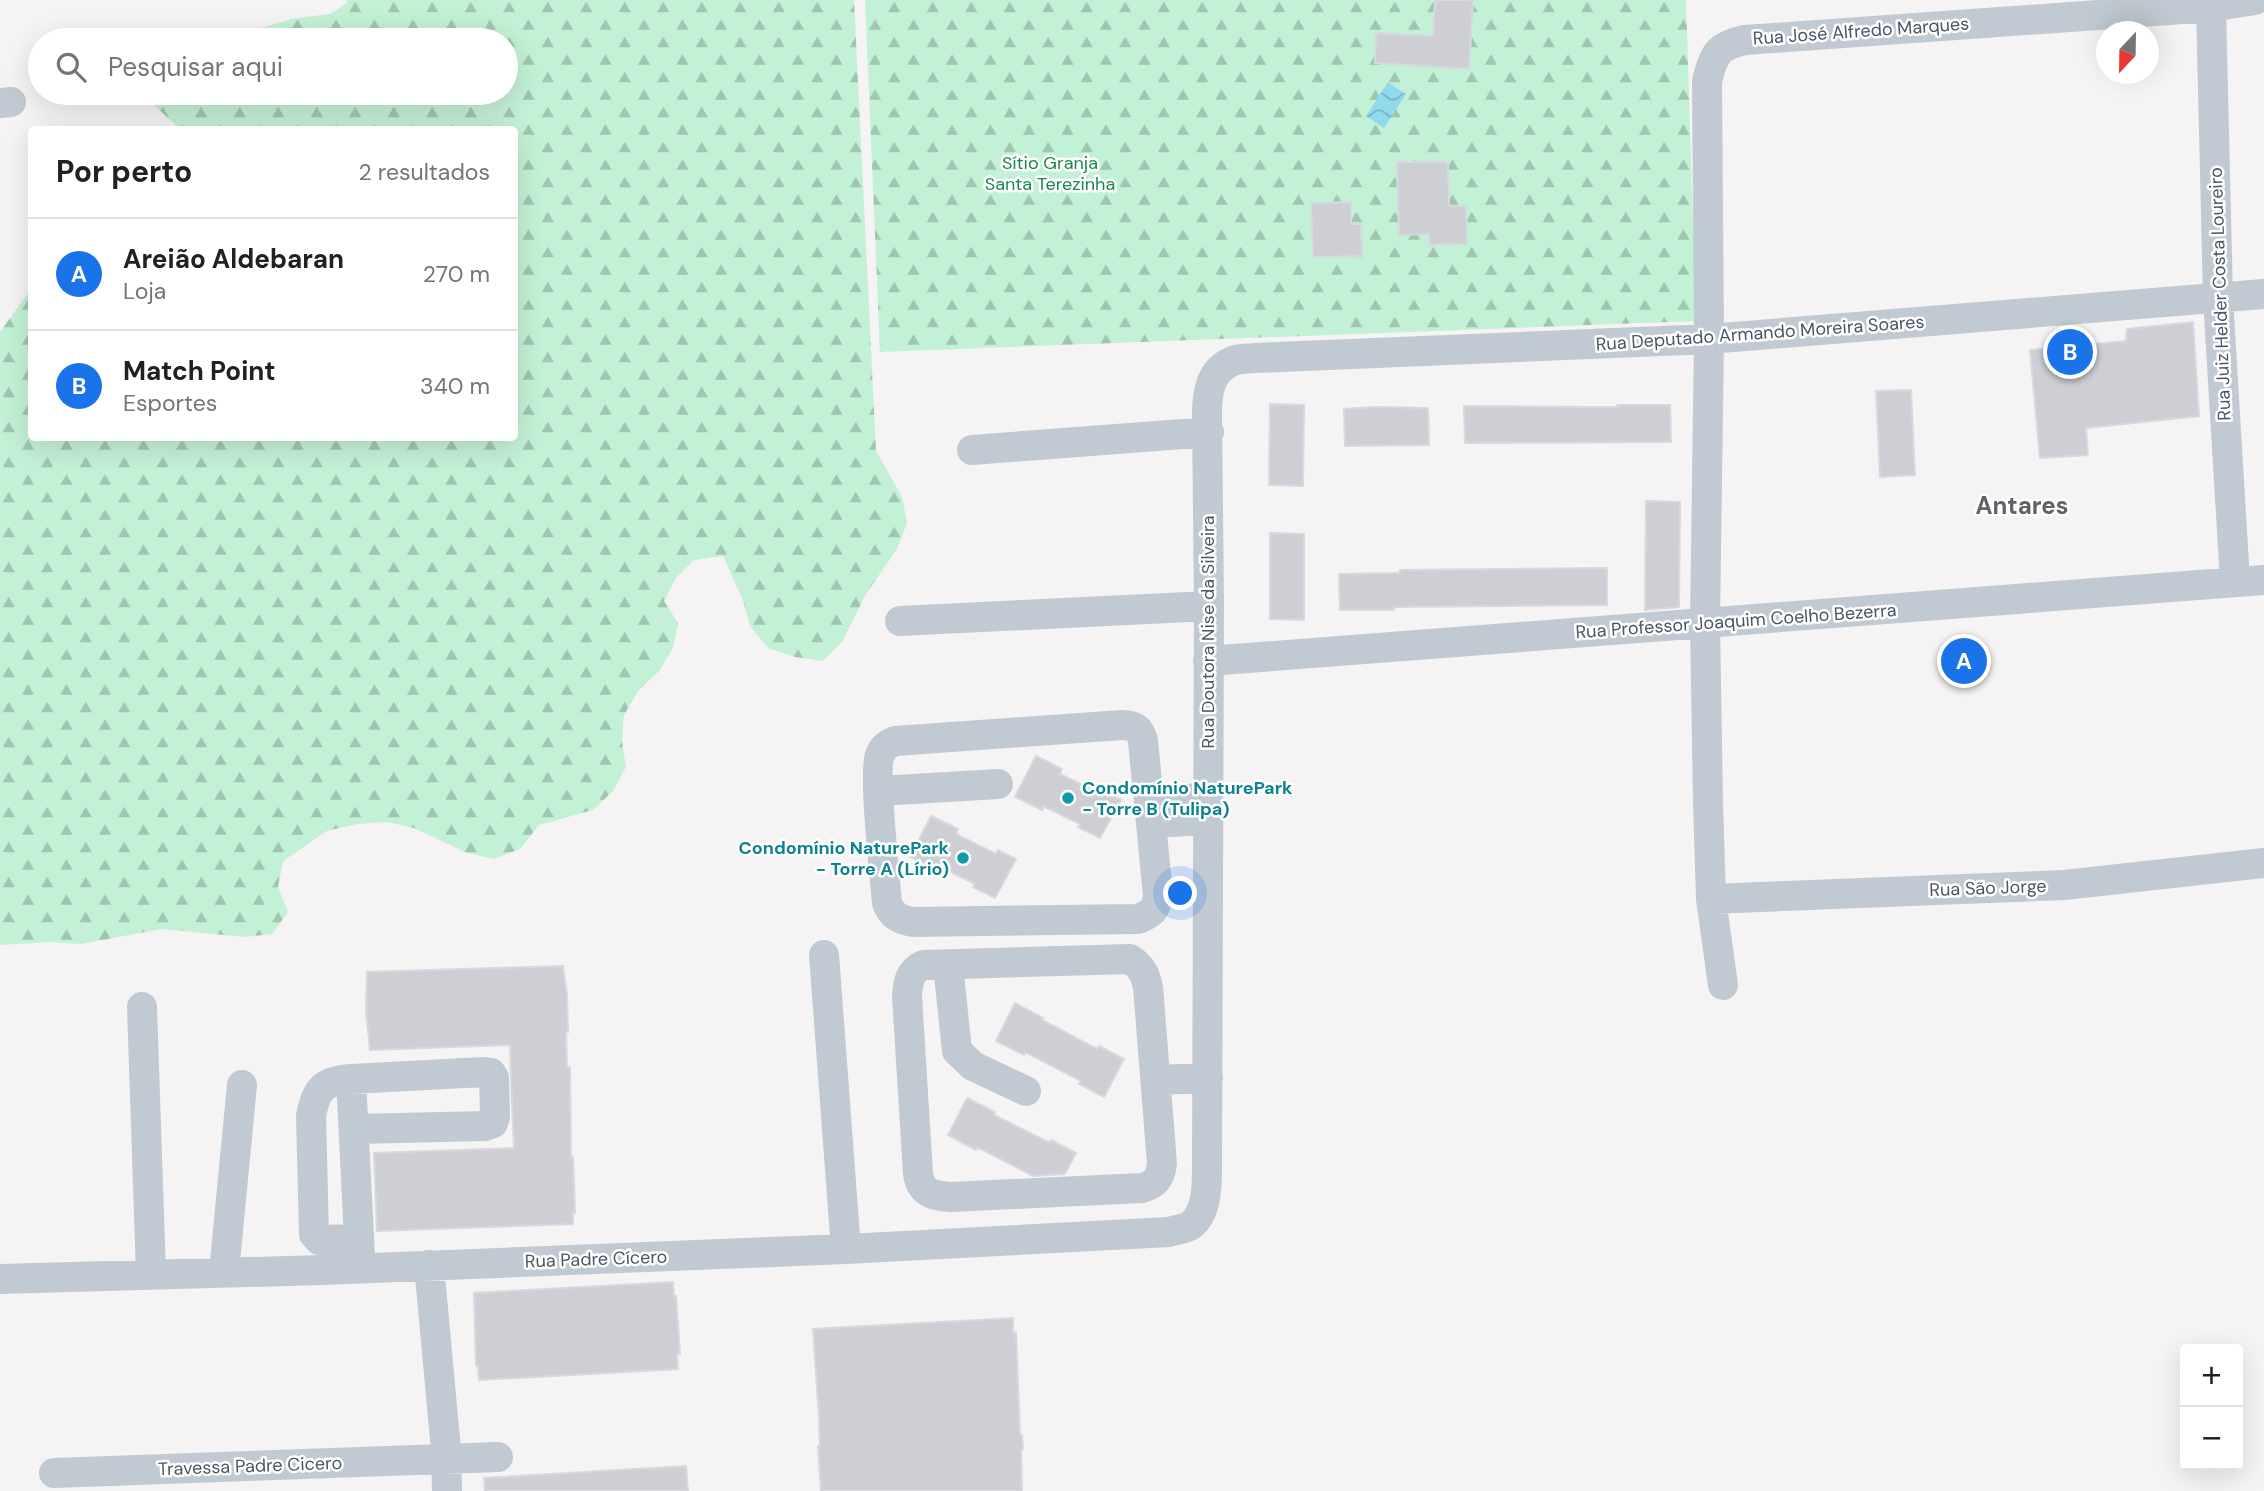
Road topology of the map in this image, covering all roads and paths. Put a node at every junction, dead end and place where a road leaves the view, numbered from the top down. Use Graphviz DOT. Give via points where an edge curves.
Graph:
graph roads {
  1 [pos="2255,0"];
  2 [pos="2211,6"];
  3 [pos="2264,294"];
  4 [pos="2218,298"];
  5 [pos="1709,340"];
  6 [pos="1255,358"];
  7 [pos="1209,432"];
  8 [pos="972,450"];
  9 [pos="2249,581"];
  10 [pos="1209,606"];
  11 [pos="900,621"];
  12 [pos="1705,623"];
  13 [pos="1208,661"];
  14 [pos="998,784"];
  15 [pos="879,791"];
  16 [pos="1208,809"];
  17 [pos="1150,811"];
  18 [pos="2264,863"];
  19 [pos="1711,899"];
  20 [pos="824,955"];
  21 [pos="948,965"];
  22 [pos="1723,985"];
  23 [pos="142,1007"];
  24 [pos="1208,1078"];
  25 [pos="351,1079"];
  26 [pos="1156,1080"];
  27 [pos="242,1085"];
  28 [pos="1026,1091"];
  29 [pos="355,1129"];
  30 [pos="1191,1225"];
  31 [pos="846,1249"];
  32 [pos="359,1254"];
  33 [pos="429,1265"];
  34 [pos="224,1272"];
  35 [pos="151,1274"];
  36 [pos="0,1279"];
  37 [pos="498,1457"];
  38 [pos="446,1459"];
  39 [pos="54,1473"];
  40 [pos="447,1491"];
  1 -- 2 [label="street, Rua José Alfredo Marques"];
  2 -- 4 [label="street, Rua Juiz Helder Costa Loureiro"];
  2 -- 5 [label="street, Rua José Alfredo Marques" via="1727,43 1716,53 1707,81"];
  3 -- 4 [label="street, Rua Deputado Armando Moreira Soares"];
  4 -- 5 [label="street, Rua Deputado Armando Moreira Soares"];
  4 -- 9 [label="street, Rua Juiz Helder Costa Loureiro"];
  5 -- 6 [label="street, Rua Deputado Armando Moreira Soares"];
  5 -- 12 [label="street"];
  6 -- 7 [label="street, Rua Doutora Nise da Silveira" via="1233,361 1215,375 1208,391"];
  7 -- 8 [label="street"];
  7 -- 10 [label="street, Rua Doutora Nise da Silveira"];
  9 -- 12 [label="street, Rua Professor Joaquim Coelho Bezerra"];
  10 -- 11 [label="street"];
  10 -- 13 [label="street, Rua Doutora Nise da Silveira"];
  12 -- 13 [label="street, Rua Professor Joaquim Coelho Bezerra"];
  12 -- 19 [label="street"];
  13 -- 16 [label="street, Rua Doutora Nise da Silveira"];
  14 -- 15 [label="street"];
  15 -- 17 [label="street" via="878,758 886,745 895,741 1122,724 1140,732"];
  15 -- 17 [label="street" via="887,903 891,913 912,922 1138,919 1151,914 1158,895"];
  16 -- 17 [label="street"];
  16 -- 24 [label="street, Rua Doutora Nise da Silveira"];
  18 -- 19 [label="street, Rua São Jorge" via="2064,885"];
  19 -- 22 [label="street"];
  20 -- 31 [label="street"];
  21 -- 26 [label="street" via="1130,959 1145,973"];
  21 -- 26 [label="street" via="923,965 908,984 918,1174 926,1191 951,1197 1152,1185 1162,1164"];
  21 -- 28 [label="street" via="957,1051 973,1066"];
  23 -- 35 [label="street"];
  24 -- 26 [label="street"];
  24 -- 30 [label="street, Rua Doutora Nise da Silveira" via="1207,1191"];
  25 -- 29 [label="street"];
  25 -- 29 [label="street" via="484,1072 495,1078 495,1117 485,1126"];
  25 -- 32 [label="street" via="327,1084 313,1102 314,1234"];
  27 -- 34 [label="street"];
  29 -- 32 [label="street"];
  30 -- 31 [label="street, Rua Padre Cícero" via="1169,1232"];
  31 -- 33 [label="street, Rua Padre Cícero"];
  32 -- 33 [label="street, Rua Padre Cícero"];
  32 -- 34 [label="street, Rua Padre Cícero"];
  33 -- 38 [label="street"];
  34 -- 35 [label="street, Rua Padre Cícero"];
  35 -- 36 [label="street, Rua Padre Cícero"];
  37 -- 38 [label="street, Travessa Padre Cicero"];
  38 -- 39 [label="street, Travessa Padre Cicero"];
  38 -- 40 [label="street"];
}
